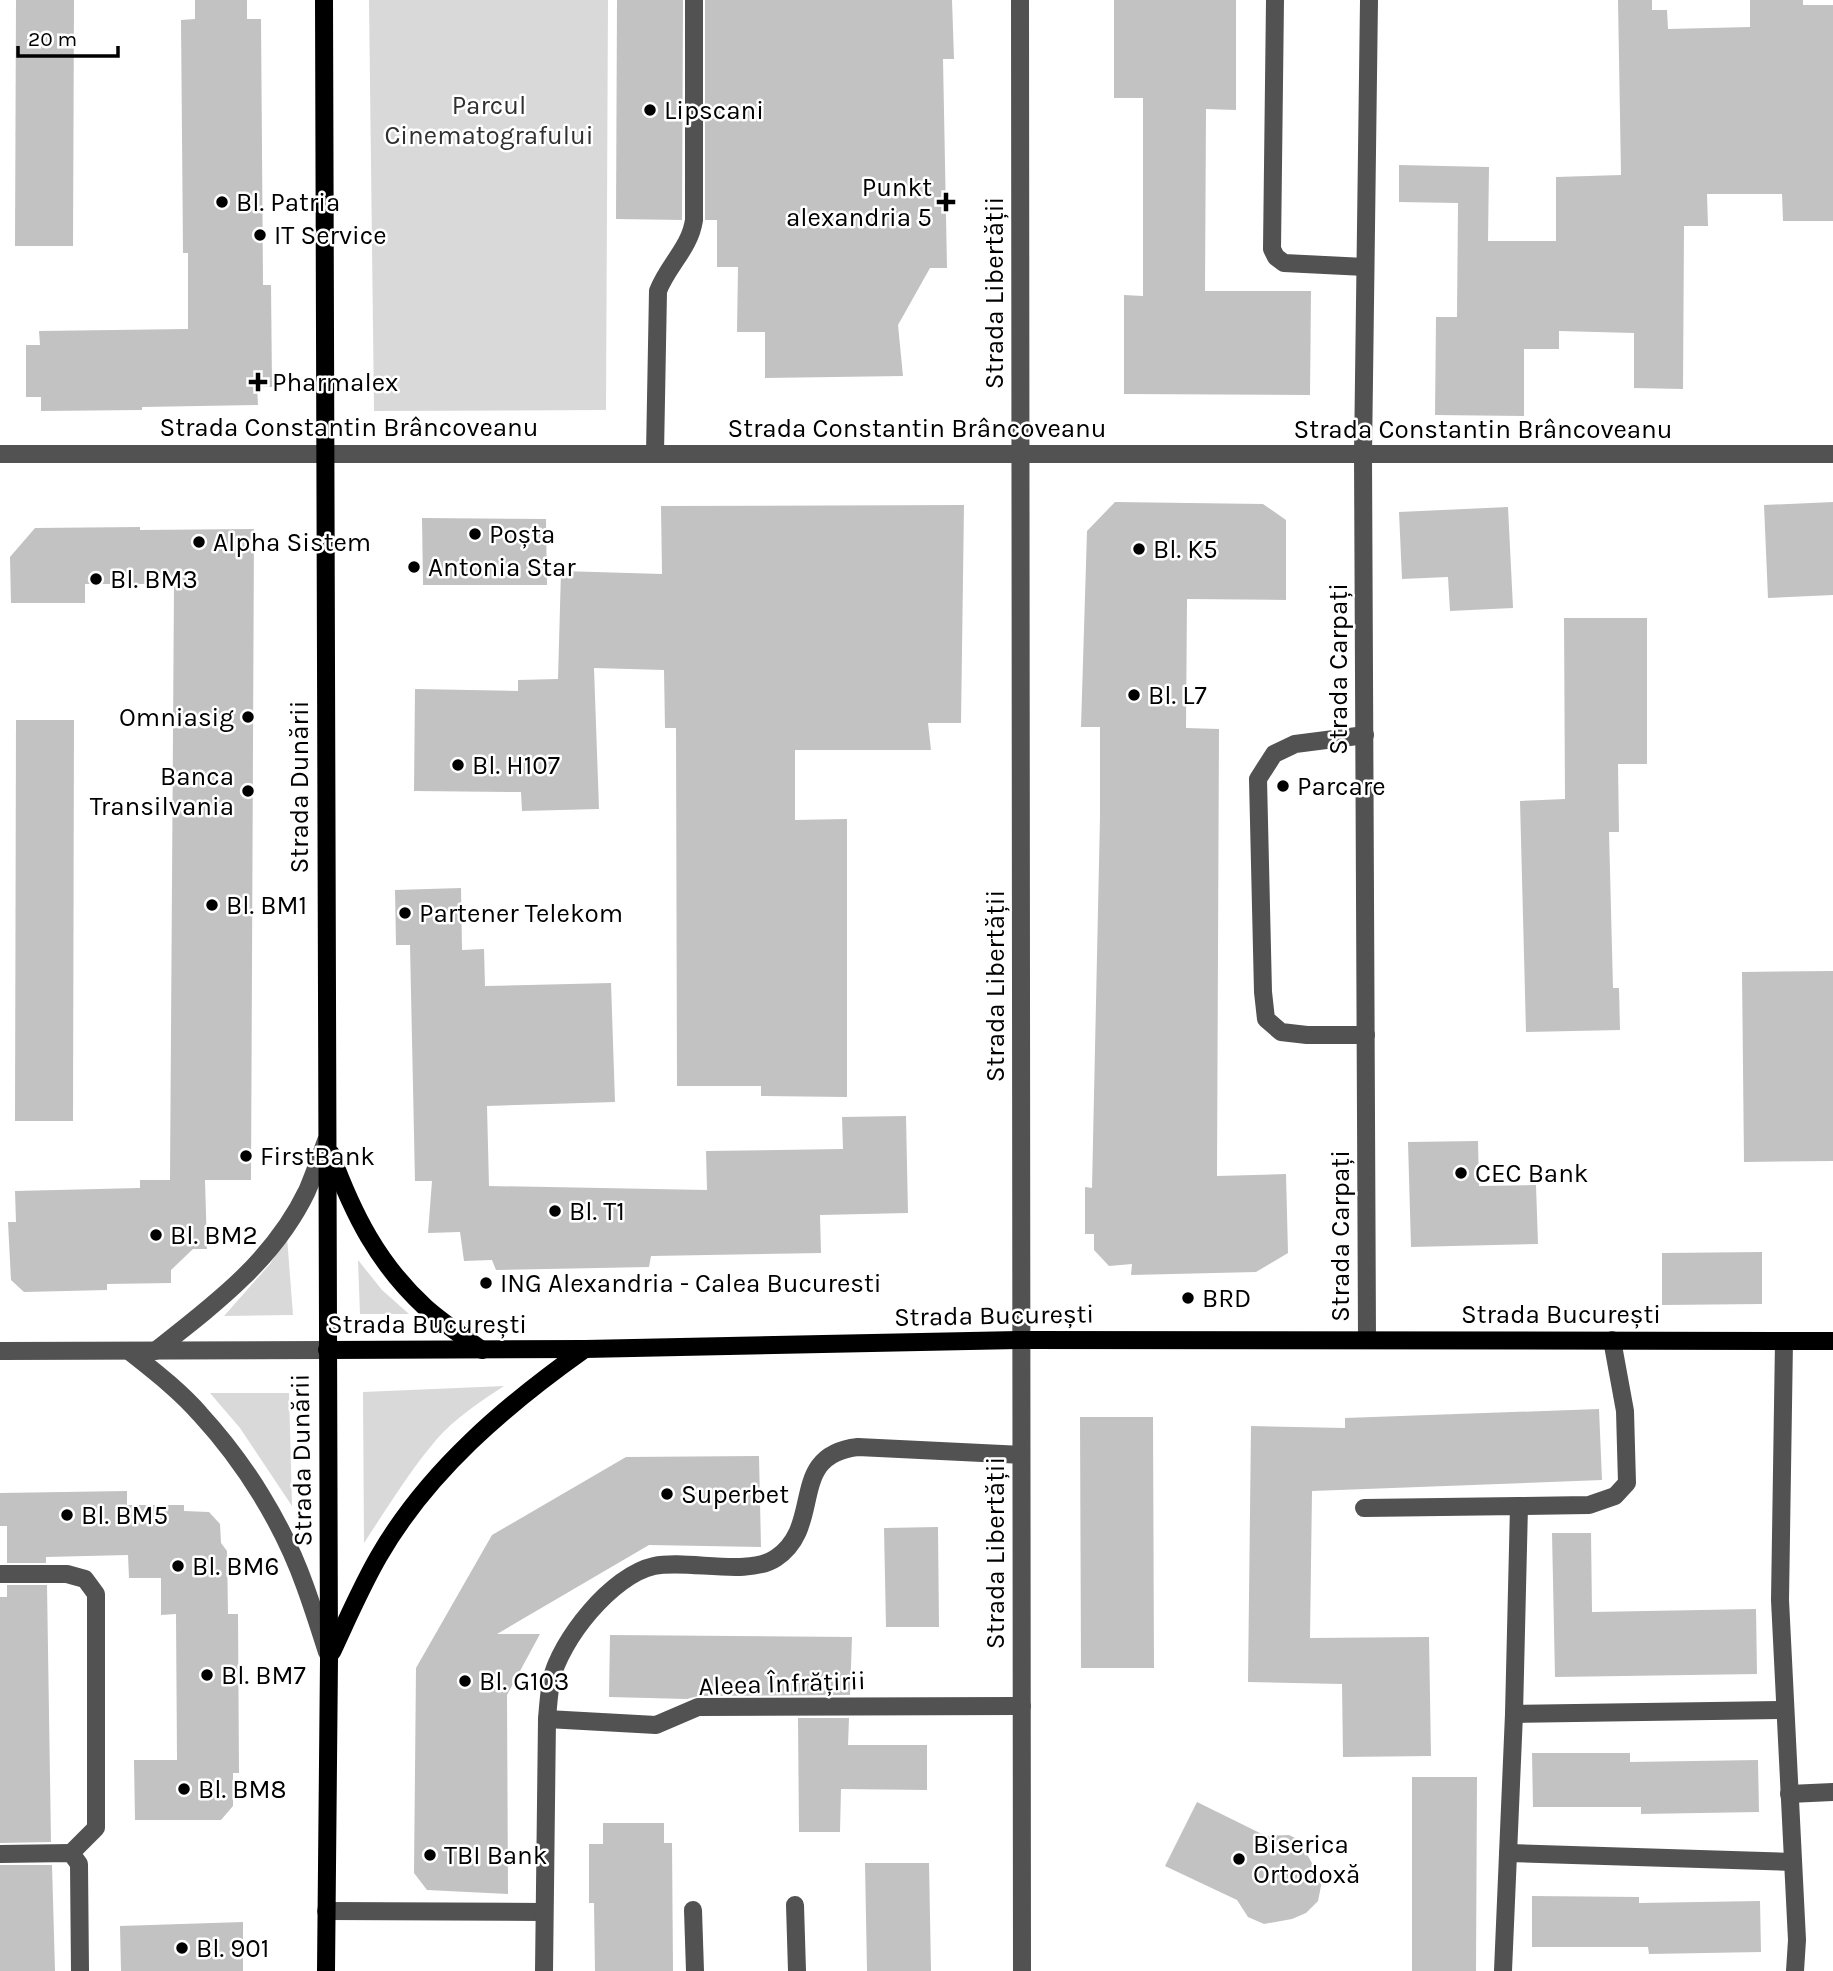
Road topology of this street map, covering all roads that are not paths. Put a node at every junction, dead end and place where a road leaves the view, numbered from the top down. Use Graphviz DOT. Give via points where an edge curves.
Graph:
graph roads {
  1 [pos="324,0"];
  2 [pos="694,0"];
  3 [pos="1020,0"];
  4 [pos="1275,0"];
  5 [pos="1369,0"];
  6 [pos="1366,267"];
  7 [pos="324,453"];
  8 [pos="655,453"];
  9 [pos="0,454"];
  10 [pos="1833,454"];
  11 [pos="1021,455"];
  12 [pos="1363,455"];
  13 [pos="1365,736"];
  14 [pos="1366,1035"];
  15 [pos="326,1141"];
  16 [pos="1367,1338"];
  17 [pos="1021,1340"];
  18 [pos="1612,1340"];
  19 [pos="1784,1341"];
  20 [pos="1833,1341"];
  21 [pos="585,1349"];
  22 [pos="327,1350"];
  23 [pos="482,1350"];
  24 [pos="0,1351"];
  25 [pos="129,1351"];
  26 [pos="155,1351"];
  27 [pos="1021,1455"];
  28 [pos="1519,1506"];
  29 [pos="1364,1508"];
  30 [pos="0,1574"];
  31 [pos="329,1659"];
  32 [pos="1022,1706"];
  33 [pos="1785,1710"];
  34 [pos="1514,1714"];
  35 [pos="547,1719"];
  36 [pos="1833,1792"];
  37 [pos="1789,1794"];
  38 [pos="71,1853"];
  39 [pos="1508,1853"];
  40 [pos="0,1854"];
  41 [pos="1793,1862"];
  42 [pos="795,1905"];
  43 [pos="693,1910"];
  44 [pos="326,1911"];
  45 [pos="544,1912"];
  46 [pos="80,1971"];
  47 [pos="326,1971"];
  48 [pos="544,1971"];
  49 [pos="695,1971"];
  50 [pos="797,1971"];
  51 [pos="1022,1971"];
  52 [pos="1503,1971"];
  53 [pos="1795,1971"];
  1 -- 7 [label="main road, Strada Dunării"];
  2 -- 8 [label="street" via="694,220 685,246 658,290"];
  3 -- 11 [label="street, Strada Libertății"];
  4 -- 6 [label="street" via="1272,248 1284,263"];
  5 -- 6 [label="street, Strada Carpați"];
  6 -- 12 [label="street, Strada Carpați"];
  7 -- 8 [label="street, Strada Constantin Brâncoveanu"];
  7 -- 9 [label="street, Strada Constantin Brâncoveanu"];
  7 -- 15 [label="main road, Strada Dunării"];
  8 -- 11 [label="street, Strada Constantin Brâncoveanu"];
  10 -- 12 [label="street, Strada Constantin Brâncoveanu"];
  11 -- 12 [label="street, Strada Constantin Brâncoveanu"];
  11 -- 17 [label="street, Strada Libertății"];
  12 -- 13 [label="street, Strada Carpați"];
  13 -- 14 [label="street, Strada Carpați"];
  13 -- 14 [label="street" via="1295,744 1274,754 1258,779 1266,1019 1280,1032"];
  14 -- 16 [label="street, Strada Carpați"];
  15 -- 22 [label="main road, Strada Dunării"];
  15 -- 23 [label="main road" via="370,1242 428,1309"];
  15 -- 26 [label="street" via="307,1191 267,1254 216,1303"];
  16 -- 17 [label="main road, Strada București"];
  16 -- 18 [label="main road, Strada București"];
  17 -- 21 [label="main road, Strada București"];
  17 -- 27 [label="street, Strada Libertății"];
  18 -- 19 [label="main road, Strada București"];
  18 -- 28 [label="street" via="1625,1411 1627,1483 1615,1496 1589,1505"];
  19 -- 20 [label="main road, Strada București"];
  19 -- 33 [label="street" via="1780,1600"];
  21 -- 23 [label="main road, Strada București"];
  21 -- 31 [label="main road" via="493,1421 429,1485 379,1555"];
  22 -- 23 [label="main road, Strada București"];
  22 -- 26 [label="street, Strada București"];
  22 -- 31 [label="main road, Strada Dunării"];
  24 -- 25 [label="street, Strada București"];
  25 -- 26 [label="street, Strada București"];
  25 -- 31 [label="street, Strada Dunării" via="200,1414 246,1472 305,1584"];
  27 -- 32 [label="street, Strada Libertății"];
  27 -- 35 [label="street" via="841,1449 824,1459 813,1477 801,1526 792,1544 775,1559 759,1565 654,1566 622,1582 598,1603 561,1654 551,1680"];
  28 -- 29 [label="street"];
  28 -- 34 [label="street"];
  30 -- 38 [label="street" via="67,1574 85,1579 96,1594 96,1828"];
  31 -- 44 [label="main road, Strada Dunării"];
  32 -- 35 [label="street, Aleea Înfrățirii" via="698,1707 656,1725"];
  32 -- 51 [label="street, Strada Libertății"];
  33 -- 34 [label="street"];
  33 -- 37 [label="street"];
  34 -- 39 [label="street"];
  35 -- 45 [label="street"];
  36 -- 37 [label="street"];
  37 -- 41 [label="street"];
  38 -- 40 [label="street"];
  38 -- 46 [label="street" via="79,1864"];
  39 -- 41 [label="street"];
  39 -- 52 [label="street"];
  41 -- 53 [label="street"];
  42 -- 50 [label="street"];
  43 -- 49 [label="street"];
  44 -- 45 [label="street"];
  44 -- 47 [label="main road, Strada Dunării"];
  45 -- 48 [label="street"];
}
